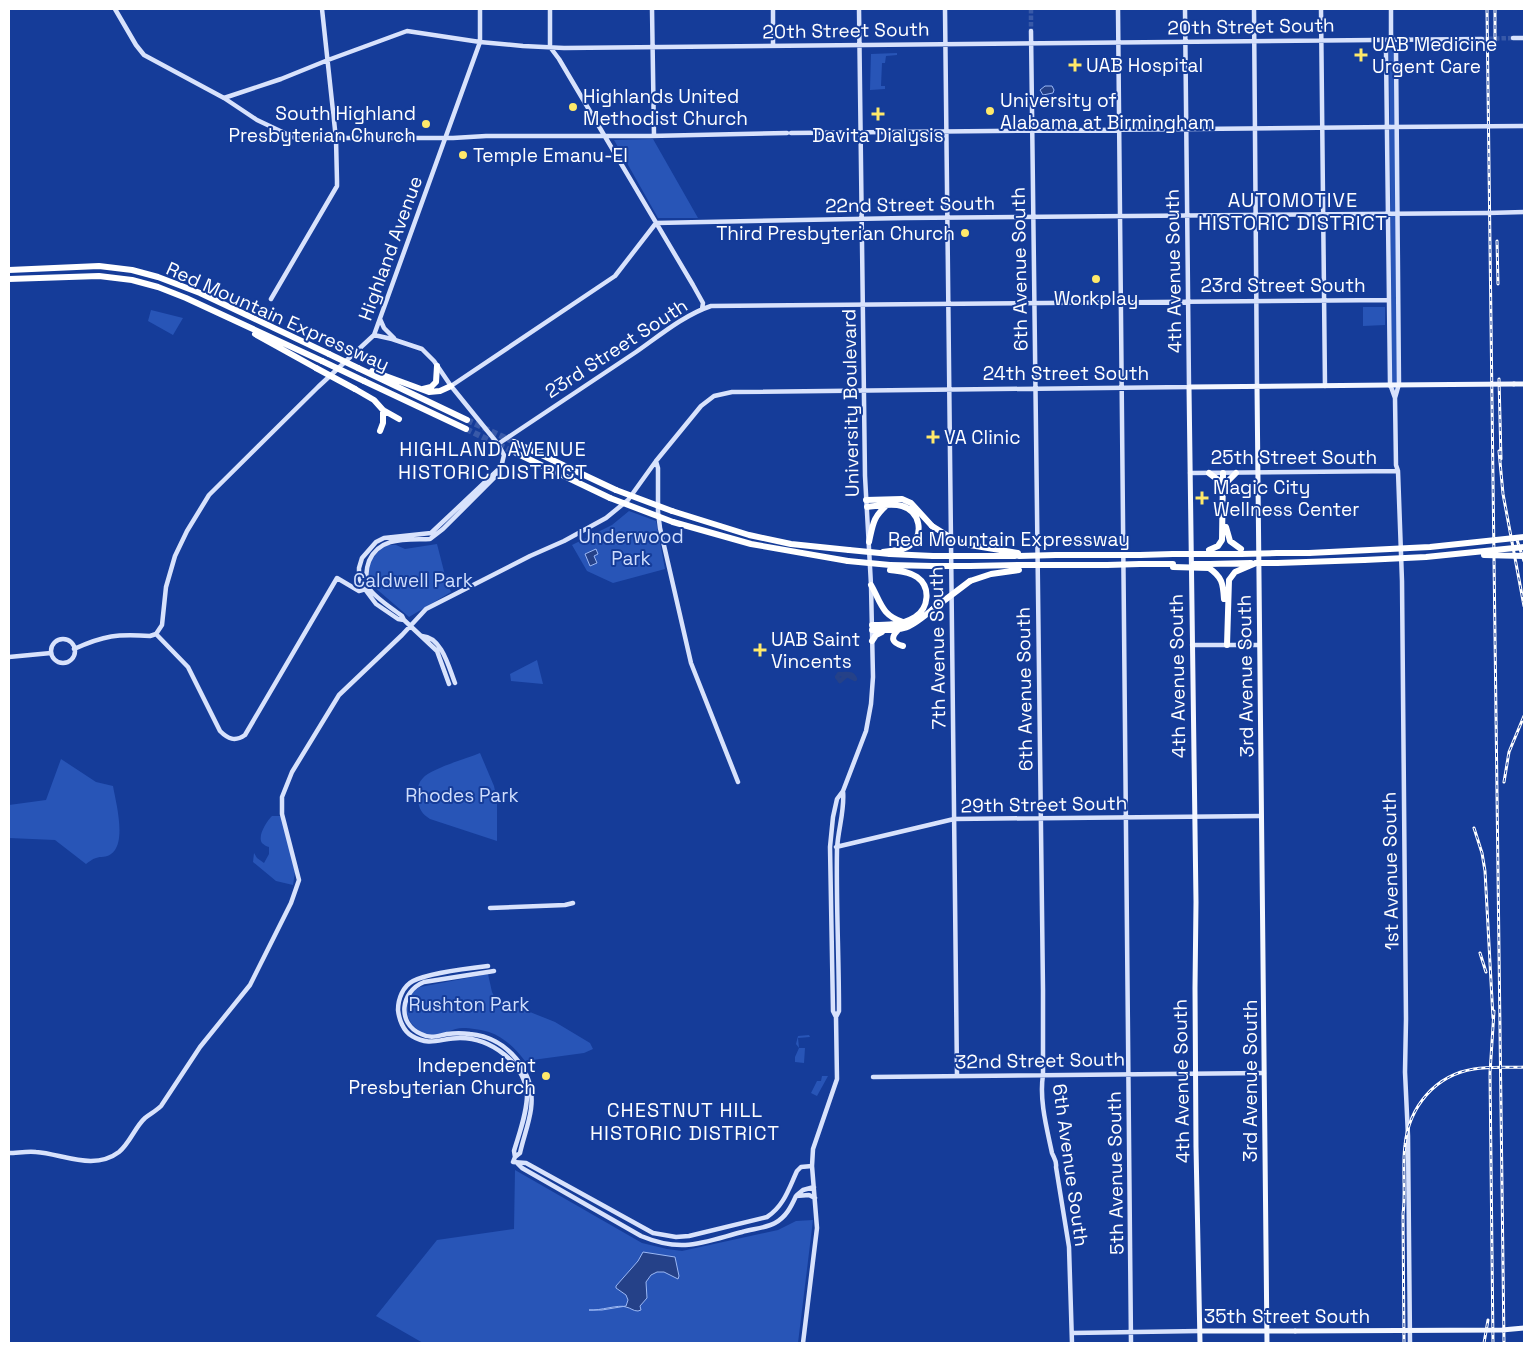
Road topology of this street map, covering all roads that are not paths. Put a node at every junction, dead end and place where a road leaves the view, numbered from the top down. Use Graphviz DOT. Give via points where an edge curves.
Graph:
graph roads {
  1 [pos="115,9"];
  2 [pos="322,9"];
  3 [pos="480,9"];
  4 [pos="550,9"];
  5 [pos="652,9"];
  6 [pos="773,9"];
  7 [pos="859,9"];
  8 [pos="945,9"];
  9 [pos="1118,9"];
  10 [pos="1185,9"];
  11 [pos="1254,9"];
  12 [pos="1320,9"];
  13 [pos="1391,9"];
  14 [pos="1032,31"];
  15 [pos="1482,38"];
  16 [pos="1512,38"];
  17 [pos="1524,38"];
  18 [pos="1321,40"];
  19 [pos="1391,40"];
  20 [pos="1254,41"];
  21 [pos="480,42"];
  22 [pos="1186,42"];
  23 [pos="1118,43"];
  24 [pos="945,44"];
  25 [pos="1032,44"];
  26 [pos="860,45"];
  27 [pos="773,46"];
  28 [pos="550,47"];
  29 [pos="653,47"];
  30 [pos="328,60"];
  31 [pos="224,98"];
  32 [pos="1524,126"];
  33 [pos="1388,127"];
  34 [pos="1322,128"];
  35 [pos="1254,129"];
  36 [pos="1119,130"];
  37 [pos="1186,130"];
  38 [pos="1033,131"];
  39 [pos="946,132"];
  40 [pos="861,133"];
  41 [pos="605,136"];
  42 [pos="654,136"];
  43 [pos="445,138"];
  44 [pos="336,139"];
  45 [pos="1388,200"];
  46 [pos="1398,201"];
  47 [pos="1524,212"];
  48 [pos="1398,213"];
  49 [pos="1323,214"];
  50 [pos="1388,214"];
  51 [pos="1187,215"];
  52 [pos="1255,215"];
  53 [pos="1120,216"];
  54 [pos="1033,217"];
  55 [pos="947,218"];
  56 [pos="862,220"];
  57 [pos="656,223"];
  58 [pos="9,270"];
  59 [pos="9,279"];
  60 [pos="271,299"];
  61 [pos="1256,300"];
  62 [pos="1324,300"];
  63 [pos="1389,300"];
  64 [pos="1188,301"];
  65 [pos="1121,302"];
  66 [pos="1034,303"];
  67 [pos="862,304"];
  68 [pos="948,304"];
  69 [pos="702,310"];
  70 [pos="228,317"];
  71 [pos="380,318"];
  72 [pos="374,335"];
  73 [pos="397,341"];
  74 [pos="437,366"];
  75 [pos="372,373"];
  76 [pos="1524,384"];
  77 [pos="451,386"];
  78 [pos="1257,386"];
  79 [pos="1325,386"];
  80 [pos="1189,387"];
  81 [pos="1035,388"];
  82 [pos="1122,388"];
  83 [pos="422,389"];
  84 [pos="950,389"];
  85 [pos="864,390"];
  86 [pos="1395,398"];
  87 [pos="383,410"];
  88 [pos="399,419"];
  89 [pos="468,420"];
  90 [pos="466,429"];
  91 [pos="380,431"];
  92 [pos="514,442"];
  93 [pos="498,444"];
  94 [pos="516,453"];
  95 [pos="656,461"];
  96 [pos="501,467"];
  97 [pos="1398,471"];
  98 [pos="1190,473"];
  99 [pos="1209,473"];
  100 [pos="1225,473"];
  101 [pos="1236,473"];
  102 [pos="1258,473"];
  103 [pos="1224,483"];
  104 [pos="867,503"];
  105 [pos="887,505"];
  106 [pos="1524,537"];
  107 [pos="869,542"];
  108 [pos="1524,547"];
  109 [pos="1241,551"];
  110 [pos="890,552"];
  111 [pos="1209,552"];
  112 [pos="1019,554"];
  113 [pos="1458,554"];
  114 [pos="1524,556"];
  115 [pos="849,563"];
  116 [pos="1209,566"];
  117 [pos="1241,566"];
  118 [pos="870,567"];
  119 [pos="890,567"];
  120 [pos="1019,568"];
  121 [pos="871,584"];
  122 [pos="367,588"];
  123 [pos="903,622"];
  124 [pos="410,626"];
  125 [pos="872,628"];
  126 [pos="884,630"];
  127 [pos="898,630"];
  128 [pos="156,634"];
  129 [pos="872,641"];
  130 [pos="1192,645"];
  131 [pos="1227,645"];
  132 [pos="1259,645"];
  133 [pos="903,646"];
  134 [pos="74,649"];
  135 [pos="51,653"];
  136 [pos="9,657"];
  137 [pos="452,684"];
  138 [pos="738,782"];
  139 [pos="843,791"];
  140 [pos="1261,816"];
  141 [pos="1194,817"];
  142 [pos="1041,818"];
  143 [pos="1126,818"];
  144 [pos="954,819"];
  145 [pos="830,847"];
  146 [pos="837,848"];
  147 [pos="573,903"];
  148 [pos="490,908"];
  149 [pos="488,966"];
  150 [pos="494,971"];
  151 [pos="836,1017"];
  152 [pos="1196,1073"];
  153 [pos="1264,1073"];
  154 [pos="1129,1074"];
  155 [pos="1043,1075"];
  156 [pos="958,1076"];
  157 [pos="873,1077"];
  158 [pos="9,1153"];
  159 [pos="516,1157"];
  160 [pos="518,1164"];
  161 [pos="812,1166"];
  162 [pos="814,1187"];
  163 [pos="796,1196"];
  164 [pos="815,1198"];
  165 [pos="1524,1328"];
  166 [pos="1200,1331"];
  167 [pos="1267,1331"];
  168 [pos="1131,1332"];
  169 [pos="1072,1334"];
  170 [pos="803,1343"];
  171 [pos="1072,1343"];
  172 [pos="1131,1343"];
  173 [pos="1200,1343"];
  174 [pos="1267,1343"];
  175 [pos="1410,1343"];
  1 -- 31 [label="street" via="144,55"];
  2 -- 30 [label="street"];
  3 -- 21 [label="street"];
  4 -- 28 [label="street"];
  5 -- 29 [label="street"];
  6 -- 27 [label="street"];
  7 -- 26 [label="street, University Boulevard"];
  8 -- 24 [label="street, 7th Avenue South"];
  9 -- 23 [label="street, 5th Avenue South"];
  10 -- 22 [label="street, 4th Avenue South"];
  11 -- 20 [label="street, 3rd Avenue South"];
  12 -- 18 [label="street"];
  13 -- 19 [label="street, 1st Avenue South"];
  14 -- 25 [label="street, 6th Avenue South"];
  15 -- 19 [label="street, 20th Street South"];
  16 -- 17 [label="street"];
  18 -- 19 [label="street, 20th Street South"];
  18 -- 20 [label="street, 20th Street South"];
  18 -- 34 [label="street"];
  19 -- 33 [label="street, 1st Avenue South" via="1386,51"];
  19 -- 46 [label="street, 1st Avenue South" via="1396,51"];
  20 -- 22 [label="street, 20th Street South"];
  20 -- 35 [label="street, 3rd Avenue South"];
  21 -- 28 [label="street, 20th Street South"];
  21 -- 30 [label="street, 20th Street South" via="407,31"];
  21 -- 43 [label="street, Highland Avenue"];
  22 -- 23 [label="street, 20th Street South"];
  22 -- 37 [label="street, 4th Avenue South"];
  23 -- 25 [label="street, 20th Street South"];
  23 -- 36 [label="street, 5th Avenue South"];
  24 -- 25 [label="street, 20th Street South"];
  24 -- 26 [label="street, 20th Street South"];
  24 -- 39 [label="street, 7th Avenue South"];
  25 -- 38 [label="street, 6th Avenue South"];
  26 -- 27 [label="street, 20th Street South"];
  26 -- 40 [label="street, University Boulevard"];
  27 -- 29 [label="street, 20th Street South"];
  28 -- 29 [label="street, 20th Street South"];
  28 -- 41 [label="street"];
  29 -- 42 [label="street"];
  30 -- 31 [label="street, 20th Street South"];
  30 -- 44 [label="street"];
  31 -- 44 [label="street" via="257,120 295,138"];
  32 -- 33 [label="street, bridge"];
  33 -- 34 [label="street"];
  33 -- 45 [label="street, 1st Avenue South"];
  34 -- 35 [label="street"];
  34 -- 49 [label="street"];
  35 -- 37 [label="street"];
  35 -- 52 [label="street, 3rd Avenue South"];
  36 -- 37 [label="street"];
  36 -- 38 [label="street"];
  36 -- 53 [label="street, 5th Avenue South"];
  37 -- 51 [label="street, 4th Avenue South"];
  38 -- 39 [label="street"];
  38 -- 54 [label="street, 6th Avenue South"];
  39 -- 40 [label="street"];
  39 -- 55 [label="street, 7th Avenue South"];
  40 -- 42 [label="street"];
  40 -- 56 [label="street, University Boulevard"];
  41 -- 42 [label="street"];
  41 -- 43 [label="street"];
  41 -- 57 [label="street"];
  43 -- 44 [label="street"];
  43 -- 71 [label="street, Highland Avenue"];
  44 -- 60 [label="street" via="336,186"];
  45 -- 46 [label="street" via="1393,204"];
  45 -- 50 [label="street, 1st Avenue South"];
  46 -- 48 [label="street, 1st Avenue South"];
  47 -- 48 [label="street, 22nd Street South, bridge"];
  48 -- 50 [label="street, 22nd Street South"];
  48 -- 86 [label="street, 1st Avenue South" via="1399,384"];
  49 -- 50 [label="street, 22nd Street South"];
  49 -- 52 [label="street, 22nd Street South"];
  49 -- 62 [label="street"];
  50 -- 63 [label="street, 1st Avenue South"];
  51 -- 52 [label="street, 22nd Street South"];
  51 -- 53 [label="street, 22nd Street South"];
  51 -- 64 [label="street, 4th Avenue South"];
  52 -- 61 [label="street, 3rd Avenue South"];
  53 -- 54 [label="street, 22nd Street South"];
  53 -- 65 [label="street, 5th Avenue South"];
  54 -- 55 [label="street, 22nd Street South"];
  54 -- 66 [label="street, 6th Avenue South"];
  55 -- 56 [label="street, 22nd Street South"];
  55 -- 68 [label="street, 7th Avenue South"];
  56 -- 57 [label="street, 22nd Street South"];
  56 -- 67 [label="street, University Boulevard"];
  57 -- 69 [label="street" via="703,303"];
  57 -- 77 [label="street" via="615,276"];
  58 -- 75 [label="highway, Red Mountain Expressway, bridge" via="99,266 158,277 200,293"];
  59 -- 70 [label="highway, Red Mountain Expressway" via="98,276 132,280 167,290"];
  61 -- 62 [label="street, 23rd Street South"];
  61 -- 64 [label="street, 23rd Street South"];
  61 -- 78 [label="street, 3rd Avenue South"];
  62 -- 63 [label="street, 23rd Street South"];
  62 -- 79 [label="street"];
  63 -- 86 [label="street, 1st Avenue South" via="1390,384"];
  64 -- 65 [label="street, 23rd Street South"];
  64 -- 80 [label="street, 4th Avenue South"];
  65 -- 66 [label="street, 23rd Street South"];
  65 -- 82 [label="street, 5th Avenue South"];
  66 -- 68 [label="street, 23rd Street South"];
  66 -- 81 [label="street, 6th Avenue South"];
  67 -- 68 [label="street, 23rd Street South"];
  67 -- 69 [label="street, 23rd Street South" via="711,306"];
  67 -- 85 [label="street, University Boulevard"];
  68 -- 84 [label="street, 7th Avenue South"];
  69 -- 93 [label="street, 23rd Street South" via="600,374"];
  70 -- 87 [label="highway, bridge" via="374,400"];
  70 -- 90 [label="highway, Red Mountain Expressway, bridge"];
  71 -- 72 [label="street, Highland Avenue"];
  71 -- 73 [label="street" via="387,333"];
  72 -- 73 [label="street, Highland Avenue"];
  72 -- 128 [label="street" via="209,495 175,556 166,587 162,625"];
  73 -- 74 [label="street, Highland Avenue" via="422,349"];
  74 -- 77 [label="street, Highland Avenue"];
  74 -- 83 [label="highway" via="436,382"];
  75 -- 83 [label="highway"];
  75 -- 89 [label="highway, Red Mountain Expressway"];
  76 -- 79 [label="main road, 24th Street South, bridge"];
  77 -- 83 [label="highway" via="440,391"];
  77 -- 93 [label="street, Highland Avenue"];
  78 -- 79 [label="main road, 24th Street South"];
  78 -- 80 [label="main road, 24th Street South"];
  78 -- 102 [label="main road, 3rd Avenue South"];
  80 -- 82 [label="street, 24th Street South"];
  80 -- 98 [label="main road, 4th Avenue South"];
  81 -- 82 [label="street, 24th Street South"];
  81 -- 84 [label="street, 24th Street South"];
  81 -- 142 [label="street, 6th Avenue South"];
  82 -- 143 [label="street, 5th Avenue South"];
  84 -- 85 [label="street, 24th Street South"];
  84 -- 144 [label="street, 7th Avenue South"];
  85 -- 95 [label="street, 24th Street South" via="732,392 714,396 701,406"];
  85 -- 104 [label="street, University Boulevard"];
  86 -- 97 [label="street, 1st Avenue South"];
  87 -- 88 [label="highway"];
  87 -- 91 [label="highway"];
  92 -- 110 [label="highway, Red Mountain Expressway, bridge" via="616,490 749,535 782,542"];
  93 -- 96 [label="street" via="504,455"];
  94 -- 115 [label="highway, bridge" via="610,498 673,522 751,544"];
  95 -- 124 [label="street" via="628,500 606,518 426,609"];
  95 -- 138 [label="street" via="660,526 691,663"];
  96 -- 122 [label="street" via="500,472 433,537 392,541 372,554 366,572"];
  96 -- 122 [label="street" via="431,533 384,538 376,542 362,558 359,568 359,578"];
  97 -- 102 [label="street, 25th Street South"];
  97 -- 175 [label="street, 1st Avenue South"];
  98 -- 99 [label="street, 25th Street South"];
  98 -- 130 [label="main road, 4th Avenue South"];
  99 -- 100 [label="street, 25th Street South"];
  99 -- 103 [label="highway"];
  100 -- 101 [label="street, 25th Street South"];
  100 -- 103 [label="highway"];
  101 -- 102 [label="street, 25th Street South"];
  101 -- 103 [label="highway"];
  102 -- 132 [label="main road, 3rd Avenue South"];
  103 -- 109 [label="highway" via="1227,535"];
  103 -- 111 [label="highway" via="1222,540"];
  104 -- 105 [label="highway"];
  104 -- 107 [label="street, University Boulevard"];
  104 -- 112 [label="highway, bridge" via="902,500 911,503 932,526 953,540"];
  105 -- 107 [label="highway" via="876,515"];
  105 -- 110 [label="highway" via="908,508 915,515 918,526 915,539 909,546"];
  106 -- 109 [label="highway, Red Mountain Expressway, bridge" via="1430,547 1306,553 1297,550"];
  107 -- 118 [label="street, University Boulevard"];
  108 -- 113 [label="highway, bridge"];
  109 -- 111 [label="highway, Red Mountain Expressway"];
  110 -- 112 [label="highway, Red Mountain Expressway, bridge" via="933,556"];
  111 -- 112 [label="highway, Red Mountain Expressway, bridge"];
  113 -- 114 [label="highway, bridge"];
  113 -- 117 [label="highway, bridge"];
  115 -- 118 [label="highway"];
  115 -- 119 [label="highway, Red Mountain Expressway, bridge"];
  116 -- 117 [label="highway"];
  116 -- 120 [label="highway, Red Mountain Expressway, bridge" via="1044,565"];
  116 -- 131 [label="highway" via="1219,575 1222,585"];
  117 -- 131 [label="highway" via="1228,586"];
  118 -- 119 [label="highway"];
  118 -- 121 [label="street, University Boulevard"];
  119 -- 120 [label="highway, Red Mountain Expressway, bridge"];
  119 -- 123 [label="highway" via="915,576 926,591 922,611"];
  120 -- 127 [label="highway, bridge" via="970,581 912,626"];
  121 -- 123 [label="highway" via="886,613"];
  121 -- 125 [label="street, University Boulevard"];
  122 -- 124 [label="street" via="376,604"];
  122 -- 128 [label="street" via="359,591 337,578 245,735 235,740 224,736 188,667"];
  123 -- 125 [label="highway"];
  124 -- 137 [label="street" via="437,651"];
  124 -- 158 [label="street" via="339,695 287,784 282,798 282,814 299,880 291,903 250,985 200,1046 161,1106 144,1118 119,1152 106,1159 89,1162 35,1152"];
  125 -- 126 [label="highway"];
  125 -- 129 [label="street, University Boulevard"];
  126 -- 127 [label="highway"];
  126 -- 129 [label="highway"];
  127 -- 133 [label="highway" via="893,640"];
  128 -- 134 [label="street" via="111,636"];
  129 -- 139 [label="street, University Boulevard" via="869,717"];
  130 -- 131 [label="street"];
  130 -- 141 [label="main road, 4th Avenue South"];
  131 -- 132 [label="street"];
  132 -- 140 [label="main road, 3rd Avenue South"];
  134 -- 135 [label="street" via="67,640 59,640"];
  134 -- 135 [label="street" via="71,660 64,662 56,660"];
  135 -- 136 [label="street"];
  139 -- 145 [label="street" via="833,816"];
  139 -- 146 [label="street"];
  140 -- 141 [label="street, 29th Street South"];
  140 -- 153 [label="main road, 3rd Avenue South"];
  141 -- 143 [label="street, 29th Street South"];
  141 -- 152 [label="main road, 4th Avenue South"];
  142 -- 143 [label="street, 29th Street South"];
  142 -- 144 [label="street, 29th Street South"];
  142 -- 155 [label="street, 6th Avenue South"];
  143 -- 154 [label="street, 5th Avenue South"];
  144 -- 146 [label="street, 29th Street South"];
  144 -- 156 [label="street, 7th Avenue South"];
  145 -- 146 [label="street, 29th Street South"];
  145 -- 151 [label="street" via="833,1011"];
  146 -- 151 [label="street" via="839,1010"];
  147 -- 148 [label="street"];
  149 -- 159 [label="street" via="412,981 401,995 398,1012 405,1031 412,1036 432,1043 460,1038 475,1041 497,1050 516,1066 526,1095 526,1108 514,1151"];
  150 -- 159 [label="street" via="424,982 415,986 406,999 404,1009 406,1020 415,1032 432,1038 461,1033 483,1036 503,1047 522,1064 531,1090 531,1109 520,1153"];
  151 -- 161 [label="street" via="837,1080 813,1149"];
  152 -- 153 [label="street, 32nd Street South"];
  152 -- 154 [label="street, 32nd Street South"];
  152 -- 166 [label="main road, 4th Avenue South"];
  153 -- 167 [label="main road, 3rd Avenue South"];
  154 -- 155 [label="street, 32nd Street South"];
  154 -- 168 [label="street, 5th Avenue South"];
  155 -- 156 [label="street, 32nd Street South"];
  155 -- 169 [label="street, 6th Avenue South" via="1043,1104 1057,1163 1069,1247"];
  156 -- 157 [label="street, 32nd Street South"];
  159 -- 160 [label="street" via="513,1162"];
  160 -- 161 [label="street" via="526,1163 653,1234 676,1237 767,1217 782,1205 797,1171 801,1167"];
  160 -- 163 [label="street" via="641,1236 672,1246 692,1245 775,1223 788,1212"];
  161 -- 162 [label="street"];
  162 -- 163 [label="street"];
  162 -- 164 [label="street"];
  163 -- 164 [label="street"];
  164 -- 170 [label="street" via="817,1228"];
  165 -- 167 [label="main road, 35th Street South, bridge"];
  166 -- 167 [label="main road, 35th Street South"];
  166 -- 168 [label="street, 35th Street South"];
  166 -- 173 [label="main road, 4th Avenue South"];
  167 -- 174 [label="main road, 3rd Avenue South"];
  168 -- 169 [label="street, 35th Street South"];
  168 -- 172 [label="street, 5th Avenue South"];
  169 -- 171 [label="street, 6th Avenue South"];
}
